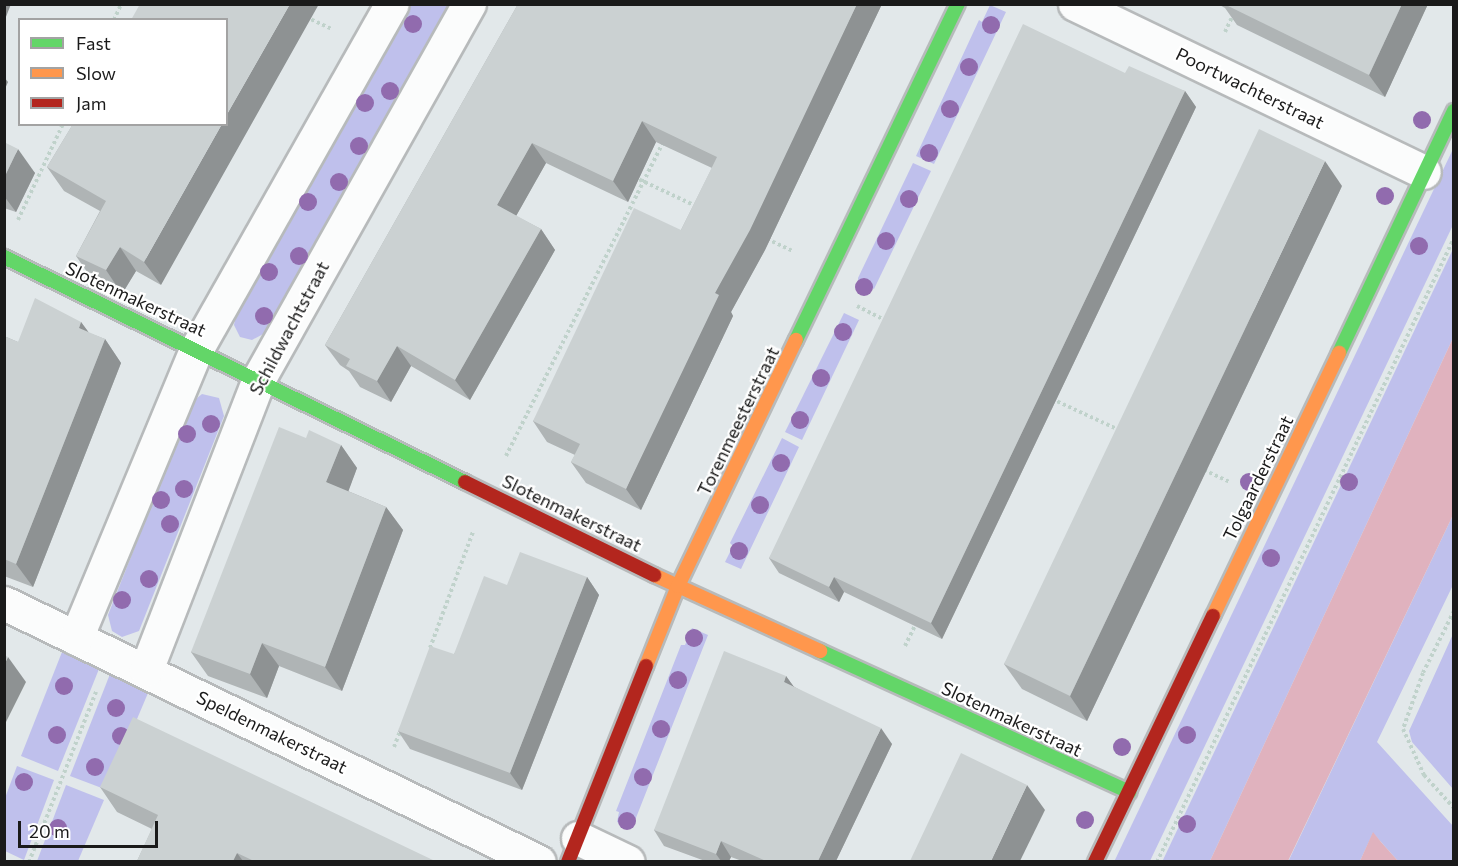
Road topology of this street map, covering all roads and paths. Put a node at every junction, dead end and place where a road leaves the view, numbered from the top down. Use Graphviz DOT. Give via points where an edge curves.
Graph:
graph roads {
  1 [pos="121,4"];
  2 [pos="392,4"];
  3 [pos="469,4"];
  4 [pos="958,4"];
  5 [pos="1075,4"];
  6 [pos="298,14"];
  7 [pos="115,18"];
  8 [pos="369,46"];
  9 [pos="1454,111"];
  10 [pos="62,126"];
  11 [pos="669,130"];
  12 [pos="624,172"];
  13 [pos="1424,172"];
  14 [pos="644,182"];
  15 [pos="707,211"];
  16 [pos="14,227"];
  17 [pos="758,235"];
  18 [pos="1454,238"];
  19 [pos="4,257"];
  20 [pos="831,269"];
  21 [pos="821,289"];
  22 [pos="894,324"];
  23 [pos="197,348"];
  24 [pos="259,378"];
  25 [pos="1049,398"];
  26 [pos="1122,432"];
  27 [pos="1195,466"];
  28 [pos="488,491"];
  29 [pos="1268,500"];
  30 [pos="678,586"];
  31 [pos="4,603"];
  32 [pos="1454,611"];
  33 [pos="918,618"];
  34 [pos="76,638"];
  35 [pos="111,654"];
  36 [pos="428,654"];
  37 [pos="146,670"];
  38 [pos="888,681"];
  39 [pos="404,719"];
  40 [pos="380,784"];
  41 [pos="1129,792"];
  42 [pos="1454,808"];
  43 [pos="573,850"];
  44 [pos="29,861"];
  45 [pos="539,861"];
  46 [pos="628,861"];
  47 [pos="1095,861"];
  48 [pos="1157,861"];
  1 -- 7 [label="path"];
  2 -- 8 [label="street"];
  3 -- 24 [label="street, Schildwachtstraat"];
  4 -- 20 [label="street, Torenmeesterstraat"];
  5 -- 13 [label="street, Poortwachterstraat"];
  6 -- 8 [label="path"];
  8 -- 23 [label="street"];
  9 -- 13 [label="street, Tolgaarderstraat"];
  10 -- 16 [label="path"];
  11 -- 14 [label="path"];
  12 -- 14 [label="path"];
  13 -- 29 [label="street, Tolgaarderstraat"];
  14 -- 15 [label="path"];
  14 -- 28 [label="path"];
  17 -- 20 [label="path"];
  18 -- 48 [label="path"];
  19 -- 23 [label="street, Slotenmakerstraat"];
  20 -- 21 [label="street, Torenmeesterstraat"];
  21 -- 22 [label="path"];
  21 -- 30 [label="street, Torenmeesterstraat"];
  23 -- 24 [label="street, Slotenmakerstraat"];
  23 -- 34 [label="street"];
  24 -- 28 [label="street, Slotenmakerstraat"];
  24 -- 37 [label="street, Schildwachtstraat"];
  25 -- 26 [label="path"];
  27 -- 29 [label="path"];
  28 -- 30 [label="street, Slotenmakerstraat"];
  28 -- 36 [label="path"];
  29 -- 41 [label="street, Tolgaarderstraat"];
  30 -- 38 [label="street, Slotenmakerstraat"];
  30 -- 43 [label="street, Torenmeesterstraat"];
  31 -- 34 [label="street, Speldenmakerstraat"];
  32 -- 42 [label="path" via="1423,673 1404,729 1424,775"];
  33 -- 38 [label="path"];
  34 -- 35 [label="street, Speldenmakerstraat"];
  35 -- 37 [label="street, Speldenmakerstraat"];
  35 -- 44 [label="path"];
  37 -- 40 [label="street, Speldenmakerstraat"];
  38 -- 41 [label="street, Slotenmakerstraat"];
  39 -- 40 [label="path"];
  40 -- 45 [label="street, Speldenmakerstraat"];
  41 -- 47 [label="street, Tolgaarderstraat"];
  43 -- 46 [label="street"];
}
